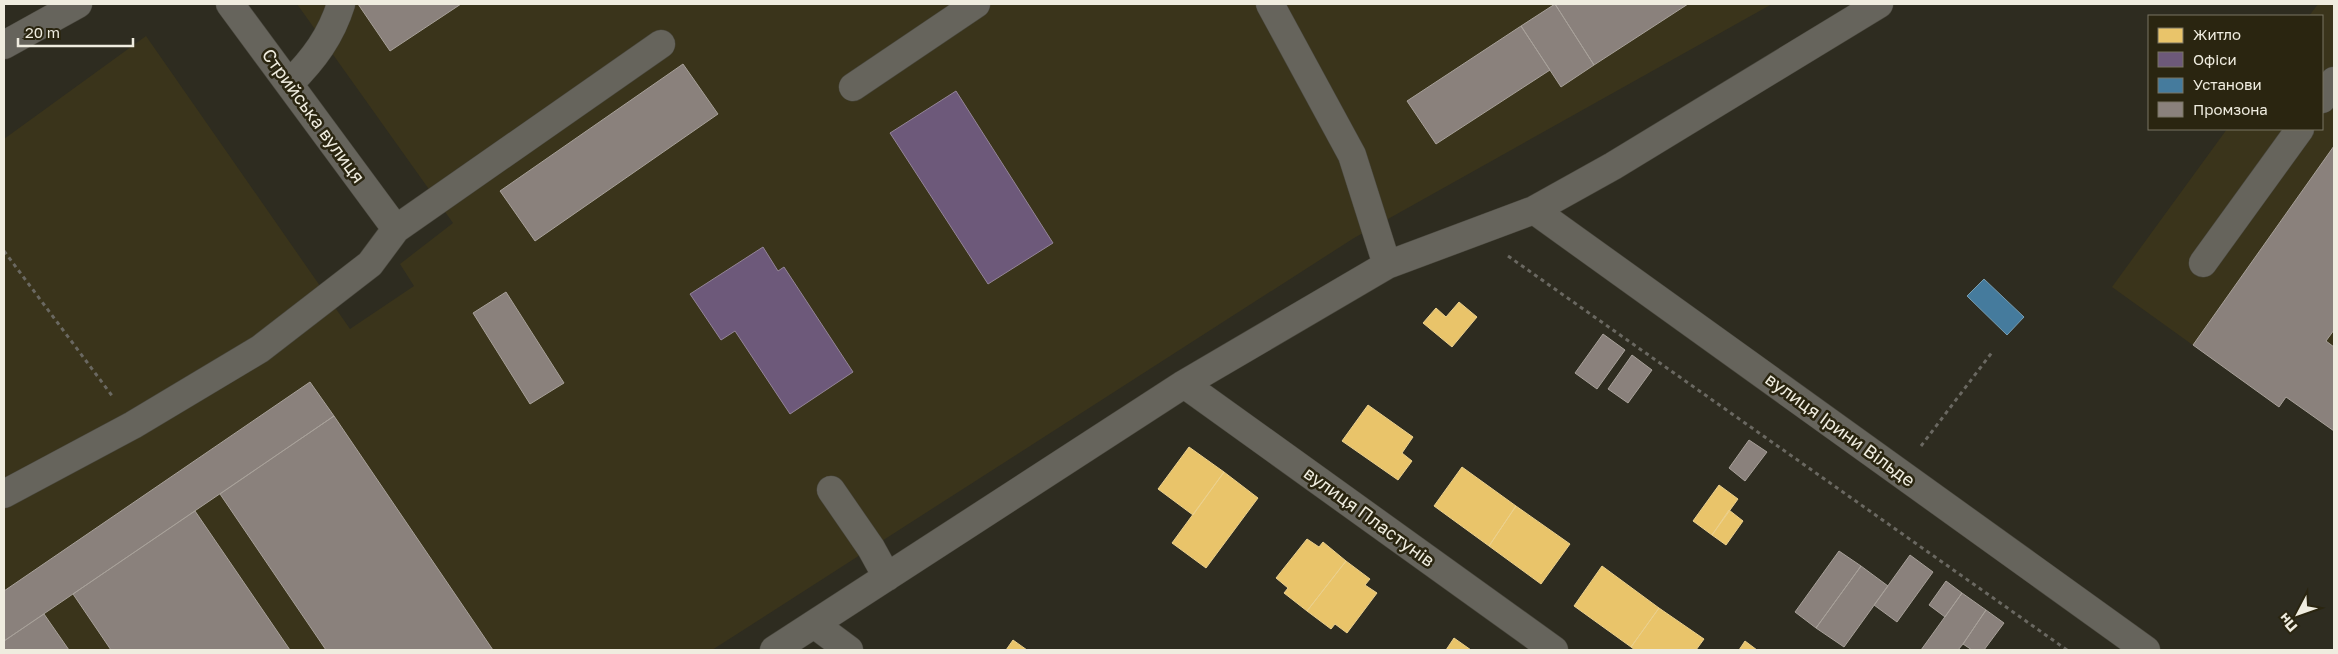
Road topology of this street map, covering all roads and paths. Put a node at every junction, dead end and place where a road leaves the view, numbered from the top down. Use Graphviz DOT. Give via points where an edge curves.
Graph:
graph roads {
  1 [pos="78,4"];
  2 [pos="230,4"];
  3 [pos="341,4"];
  4 [pos="976,4"];
  5 [pos="1879,4"];
  6 [pos="1272,5"];
  7 [pos="661,44"];
  8 [pos="4,45"];
  9 [pos="2334,81"];
  10 [pos="290,83"];
  11 [pos="853,87"];
  12 [pos="2323,98"];
  13 [pos="2299,130"];
  14 [pos="1534,210"];
  15 [pos="396,229"];
  16 [pos="1474,232"];
  17 [pos="4,251"];
  18 [pos="2203,263"];
  19 [pos="1387,265"];
  20 [pos="1993,351"];
  21 [pos="1184,384"];
  22 [pos="133,425"];
  23 [pos="1900,474"];
  24 [pos="831,490"];
  25 [pos="4,494"];
  26 [pos="886,577"];
  27 [pos="814,624"];
  28 [pos="774,650"];
  29 [pos="849,650"];
  30 [pos="1554,650"];
  31 [pos="2067,650"];
  32 [pos="2146,650"];
  1 -- 8 [label="street"];
  2 -- 10 [label="street, Стрийська вулиця"];
  3 -- 10 [label="street" via="325,43"];
  4 -- 11 [label="street"];
  5 -- 14 [label="street" via="1614,166"];
  6 -- 19 [label="street" via="1352,155"];
  7 -- 15 [label="street"];
  9 -- 12 [label="street"];
  10 -- 15 [label="street, Стрийська вулиця"];
  13 -- 18 [label="street"];
  14 -- 16 [label="street"];
  14 -- 23 [label="street, вулиця Ірини Вільде"];
  15 -- 22 [label="street" via="370,264 260,349"];
  16 -- 19 [label="street"];
  16 -- 31 [label="path"];
  17 -- 22 [label="path"];
  19 -- 21 [label="street"];
  20 -- 23 [label="path"];
  21 -- 26 [label="street"];
  21 -- 30 [label="street, вулиця Пластунів"];
  22 -- 25 [label="street"];
  23 -- 32 [label="street, вулиця Ірини Вільде"];
  24 -- 26 [label="street" via="871,548"];
  26 -- 27 [label="street"];
  27 -- 28 [label="street"];
  27 -- 29 [label="street"];
}
